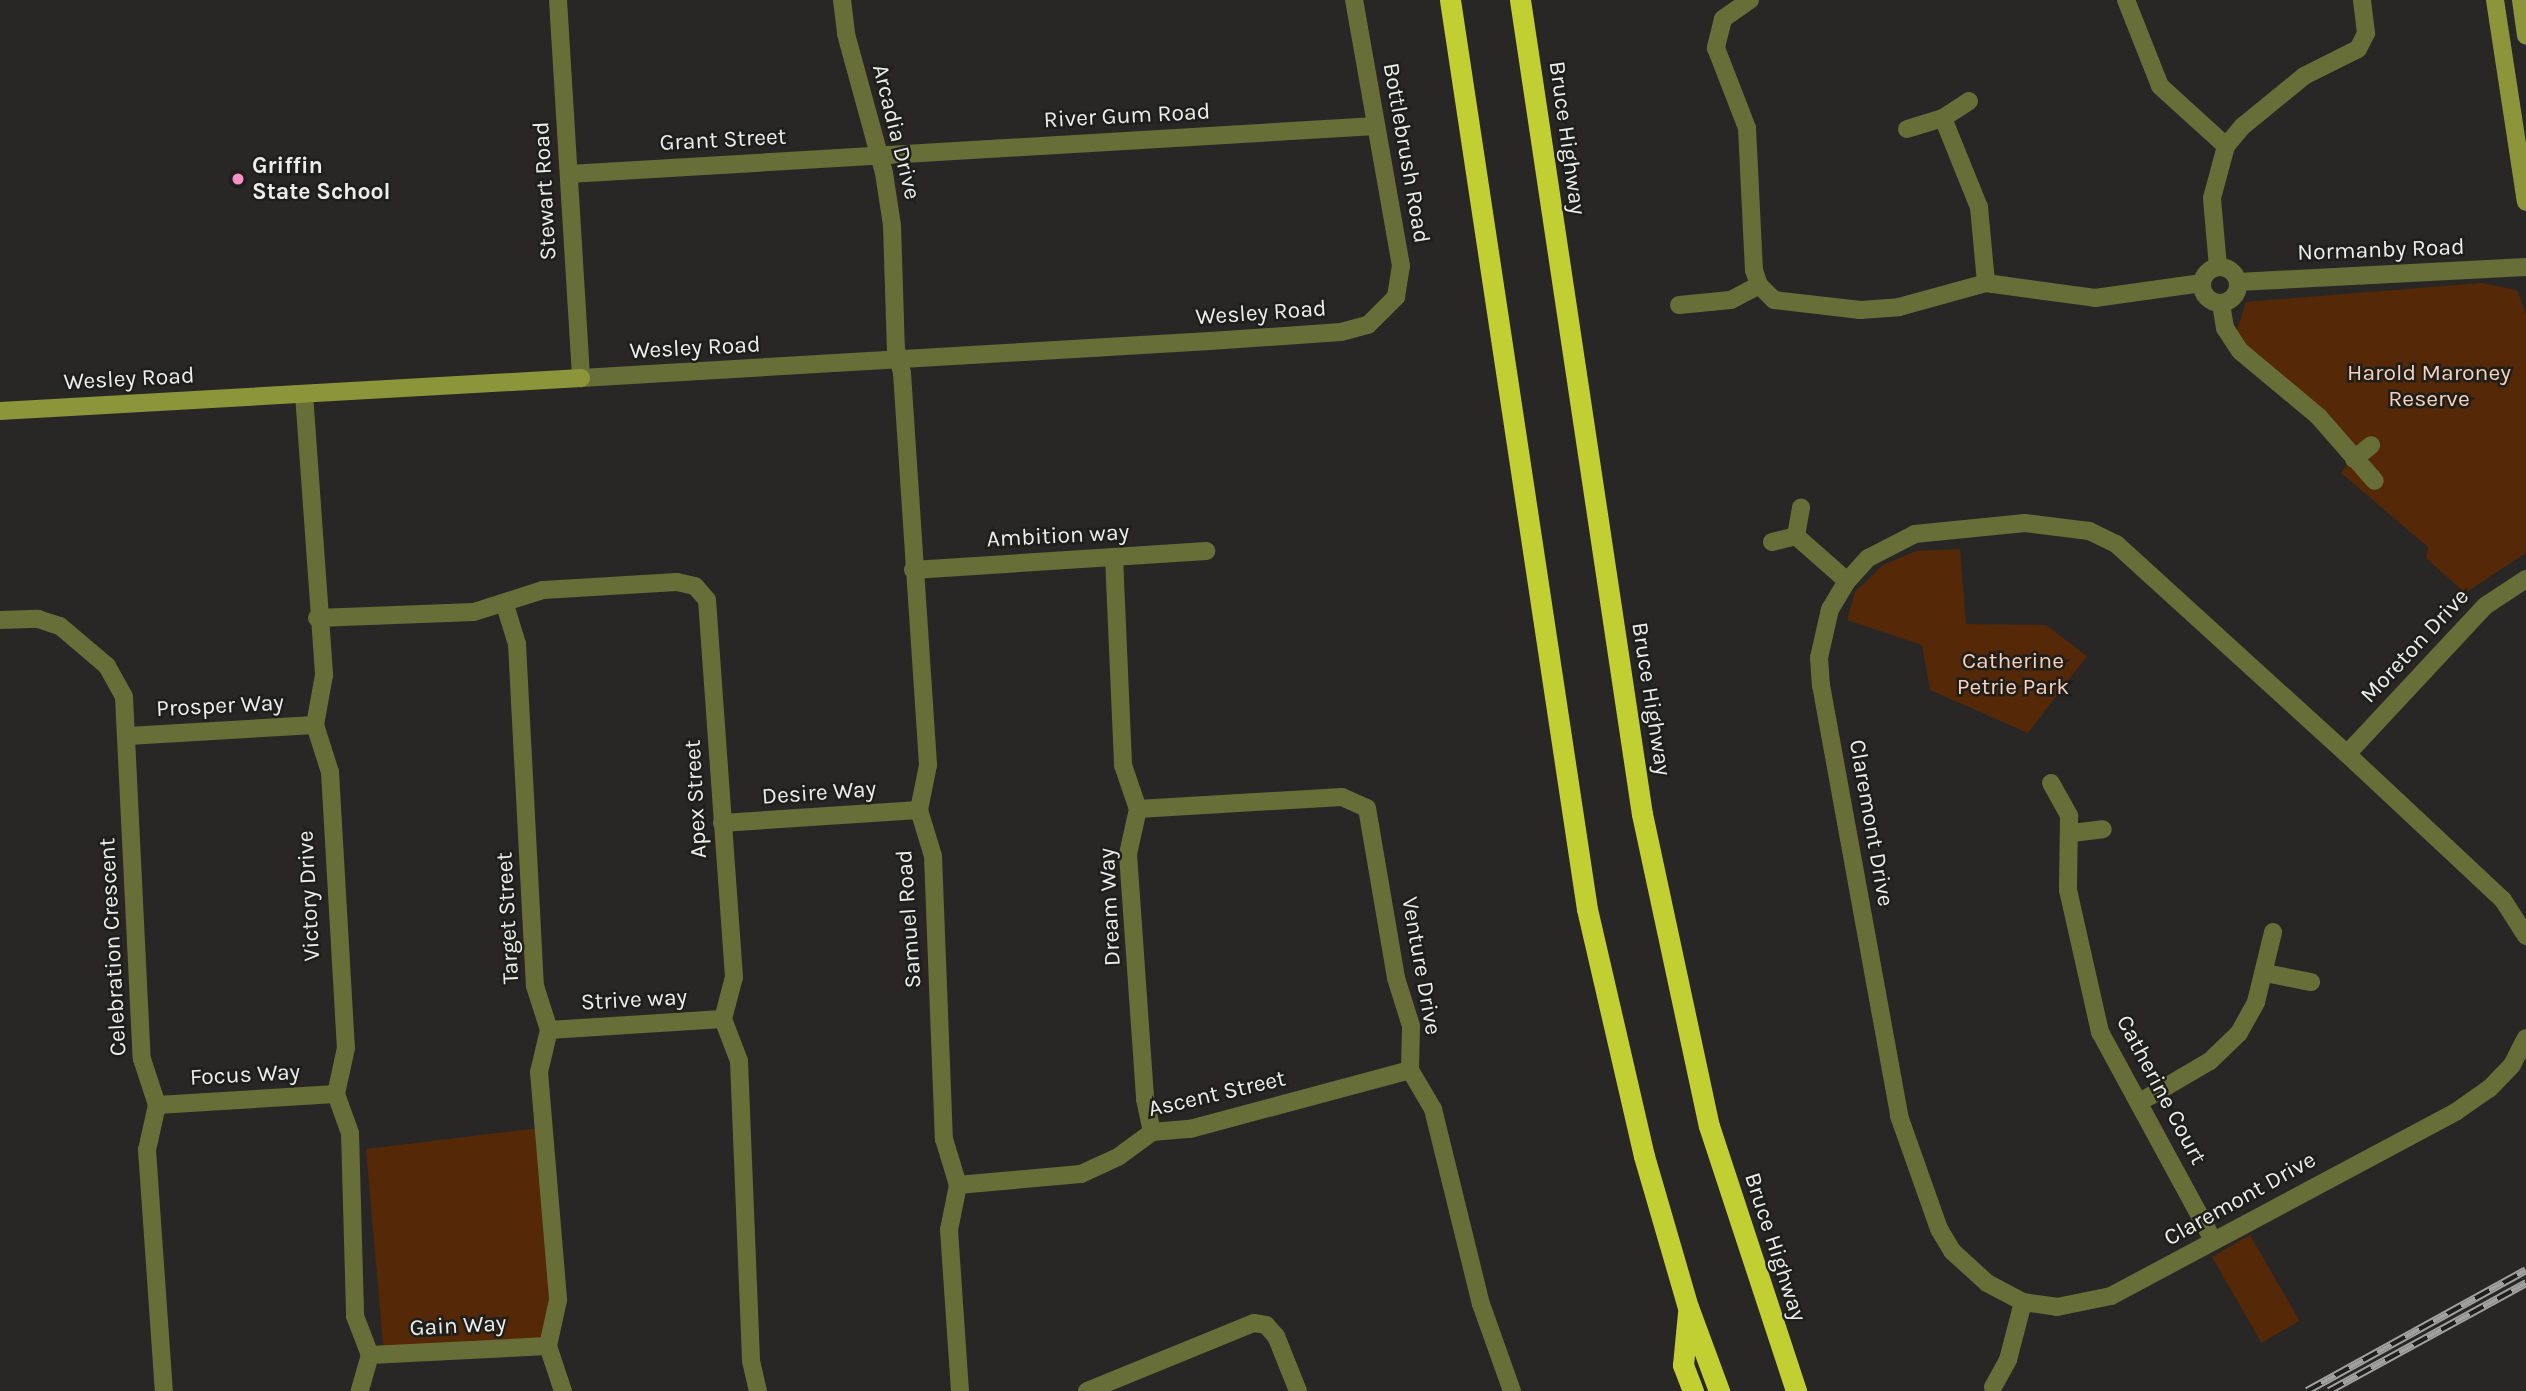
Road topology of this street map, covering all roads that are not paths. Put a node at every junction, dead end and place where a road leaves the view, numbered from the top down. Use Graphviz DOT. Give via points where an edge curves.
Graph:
graph roads {
  1 [pos="558,0"];
  2 [pos="842,0"];
  3 [pos="1354,0"];
  4 [pos="1450,0"];
  5 [pos="1520,0"];
  6 [pos="1750,0"];
  7 [pos="2126,0"];
  8 [pos="2362,0"];
  9 [pos="2495,0"];
  10 [pos="2521,0"];
  11 [pos="2526,36"];
  12 [pos="1969,101"];
  13 [pos="1943,118"];
  14 [pos="1376,126"];
  15 [pos="1907,130"];
  16 [pos="2226,146"];
  17 [pos="880,156"];
  18 [pos="569,174"];
  19 [pos="2526,202"];
  20 [pos="2218,267"];
  21 [pos="2526,267"];
  22 [pos="2238,282"];
  23 [pos="1986,283"];
  24 [pos="2202,283"];
  25 [pos="1759,285"];
  26 [pos="2221,303"];
  27 [pos="1679,305"];
  28 [pos="1387,311"];
  29 [pos="899,360"];
  30 [pos="581,378"];
  31 [pos="304,394"];
  32 [pos="0,411"];
  33 [pos="2371,445"];
  34 [pos="2354,459"];
  35 [pos="2375,481"];
  36 [pos="1801,508"];
  37 [pos="1796,536"];
  38 [pos="1772,542"];
  39 [pos="1206,551"];
  40 [pos="1114,557"];
  41 [pos="913,570"];
  42 [pos="2526,579"];
  43 [pos="1847,581"];
  44 [pos="505,605"];
  45 [pos="317,618"];
  46 [pos="0,620"];
  47 [pos="315,725"];
  48 [pos="128,736"];
  49 [pos="2347,754"];
  50 [pos="2050,782"];
  51 [pos="1138,809"];
  52 [pos="919,810"];
  53 [pos="722,823"];
  54 [pos="2103,829"];
  55 [pos="2072,833"];
  56 [pos="2273,932"];
  57 [pos="2526,936"];
  58 [pos="2265,973"];
  59 [pos="2311,982"];
  60 [pos="723,1019"];
  61 [pos="548,1030"];
  62 [pos="2526,1038"];
  63 [pos="1410,1070"];
  64 [pos="336,1094"];
  65 [pos="2140,1102"];
  66 [pos="157,1105"];
  67 [pos="1152,1132"];
  68 [pos="958,1185"];
  69 [pos="2213,1240"];
  70 [pos="2024,1302"];
  71 [pos="1688,1307"];
  72 [pos="548,1346"];
  73 [pos="370,1355"];
  74 [pos="1993,1387"];
  75 [pos="164,1391"];
  76 [pos="360,1391"];
  77 [pos="563,1391"];
  78 [pos="758,1391"];
  79 [pos="960,1391"];
  80 [pos="1087,1391"];
  81 [pos="1298,1391"];
  82 [pos="1512,1391"];
  83 [pos="1693,1391"];
  84 [pos="1719,1391"];
  85 [pos="1796,1391"];
  1 -- 18 [label="street, Stewart Road"];
  2 -- 17 [label="street, Arcadia Drive" via="846,34"];
  3 -- 14 [label="street, Bottlebrush Road"];
  4 -- 71 [label="highway" via="1587,909 1644,1156"];
  5 -- 85 [label="highway, Bruce Highway" via="1642,814 1709,1126"];
  6 -- 25 [label="street" via="1723,19 1716,48 1747,128 1751,257"];
  7 -- 16 [label="street" via="2160,86"];
  8 -- 16 [label="street" via="2366,33 2358,50 2304,76 2243,126"];
  9 -- 19 [label="street"];
  10 -- 11 [label="street"];
  12 -- 13 [label="street"];
  13 -- 15 [label="street"];
  13 -- 23 [label="street" via="1979,207"];
  14 -- 17 [label="street, River Gum Road"];
  14 -- 28 [label="street, Bottlebrush Road" via="1401,266 1399,290"];
  16 -- 20 [label="street" via="2212,198"];
  17 -- 18 [label="street, Grant Street"];
  17 -- 29 [label="street, Arcadia Drive" via="892,225"];
  18 -- 30 [label="street, Stewart Road"];
  20 -- 22 [label="street" via="2228,269"];
  20 -- 24 [label="street" via="2207,272"];
  21 -- 22 [label="street, Normanby Road"];
  22 -- 26 [label="street" via="2236,294"];
  23 -- 24 [label="street" via="2095,298"];
  23 -- 25 [label="street" via="1899,307 1860,310 1786,305"];
  24 -- 26 [label="street" via="2209,299"];
  25 -- 27 [label="street" via="1731,300"];
  26 -- 34 [label="street" via="2225,328 2240,351 2318,416"];
  28 -- 29 [label="street, Wesley Road" via="1367,325 1342,332"];
  29 -- 30 [label="street, Wesley Road"];
  29 -- 41 [label="street, Samuel Road"];
  30 -- 31 [label="street, Wesley Road"];
  31 -- 32 [label="street, Wesley Road"];
  31 -- 45 [label="street"];
  33 -- 34 [label="street"];
  34 -- 35 [label="street"];
  36 -- 37 [label="street"];
  37 -- 38 [label="street"];
  37 -- 43 [label="street"];
  39 -- 40 [label="street, Ambition way"];
  40 -- 41 [label="street, Ambition way"];
  40 -- 51 [label="street" via="1123,765"];
  41 -- 52 [label="street, Samuel Road" via="928,765"];
  42 -- 49 [label="street, Moreton Drive" via="2485,606"];
  43 -- 49 [label="street, Claremont Drive" via="1888,545 1915,534 2025,523 2089,531 2116,544"];
  43 -- 70 [label="street, Claremont Drive" via="1823,633 1821,685 1899,1116 1939,1230 1952,1251 1986,1283"];
  44 -- 45 [label="street, Apex Street" via="474,612"];
  44 -- 53 [label="street, Apex Street" via="532,593 558,589 677,582 699,589 710,614"];
  44 -- 61 [label="street, Target Street" via="517,645 535,986"];
  45 -- 47 [label="street" via="324,687"];
  46 -- 48 [label="street, Celebration Crescent" via="49,622 107,666 124,697"];
  47 -- 48 [label="street, Prosper Way"];
  47 -- 64 [label="street, Victory Drive" via="329,765 346,1048"];
  48 -- 66 [label="street, Celebration Crescent" via="142,1059"];
  49 -- 57 [label="street, Claremont Drive" via="2503,900"];
  50 -- 55 [label="street, Catherine Court" via="2069,816"];
  51 -- 63 [label="street, Venture Drive" via="1342,797 1362,802 1373,819 1396,978 1411,1026"];
  51 -- 67 [label="street, Dream Way" via="1128,854 1145,1099"];
  52 -- 53 [label="street, Desire Way"];
  52 -- 68 [label="street, Samuel Road" via="933,856 944,1139"];
  53 -- 60 [label="street, Apex Street" via="734,977"];
  54 -- 55 [label="street"];
  55 -- 65 [label="street, Catherine Court" via="2068,890 2090,1002 2100,1032"];
  56 -- 58 [label="street"];
  58 -- 59 [label="street"];
  58 -- 65 [label="street" via="2256,1002 2225,1049"];
  60 -- 61 [label="street, Strive way"];
  60 -- 78 [label="street" via="739,1061 751,1361"];
  61 -- 72 [label="street, Target Street" via="539,1072 558,1300"];
  62 -- 69 [label="street, Claremont Drive" via="2512,1065 2489,1090 2457,1111"];
  63 -- 67 [label="street, Ascent Street" via="1190,1129"];
  63 -- 82 [label="street" via="1433,1109 1481,1304"];
  64 -- 66 [label="street, Focus Way"];
  64 -- 73 [label="street" via="351,1133 355,1316"];
  65 -- 69 [label="street, Catherine Court"];
  66 -- 75 [label="street" via="147,1150"];
  67 -- 68 [label="street, Ascent Street" via="1118,1157 1081,1174"];
  68 -- 79 [label="street, Samuel Road" via="949,1230"];
  69 -- 70 [label="street, Claremont Drive" via="2111,1296 2057,1307"];
  70 -- 74 [label="street" via="2008,1360"];
  71 -- 83 [label="highway" via="1683,1365"];
  71 -- 84 [label="highway"];
  72 -- 73 [label="street, Gain Way"];
  72 -- 77 [label="street"];
  73 -- 76 [label="street"];
  80 -- 81 [label="street" via="1254,1323 1266,1325 1276,1336"];
}
